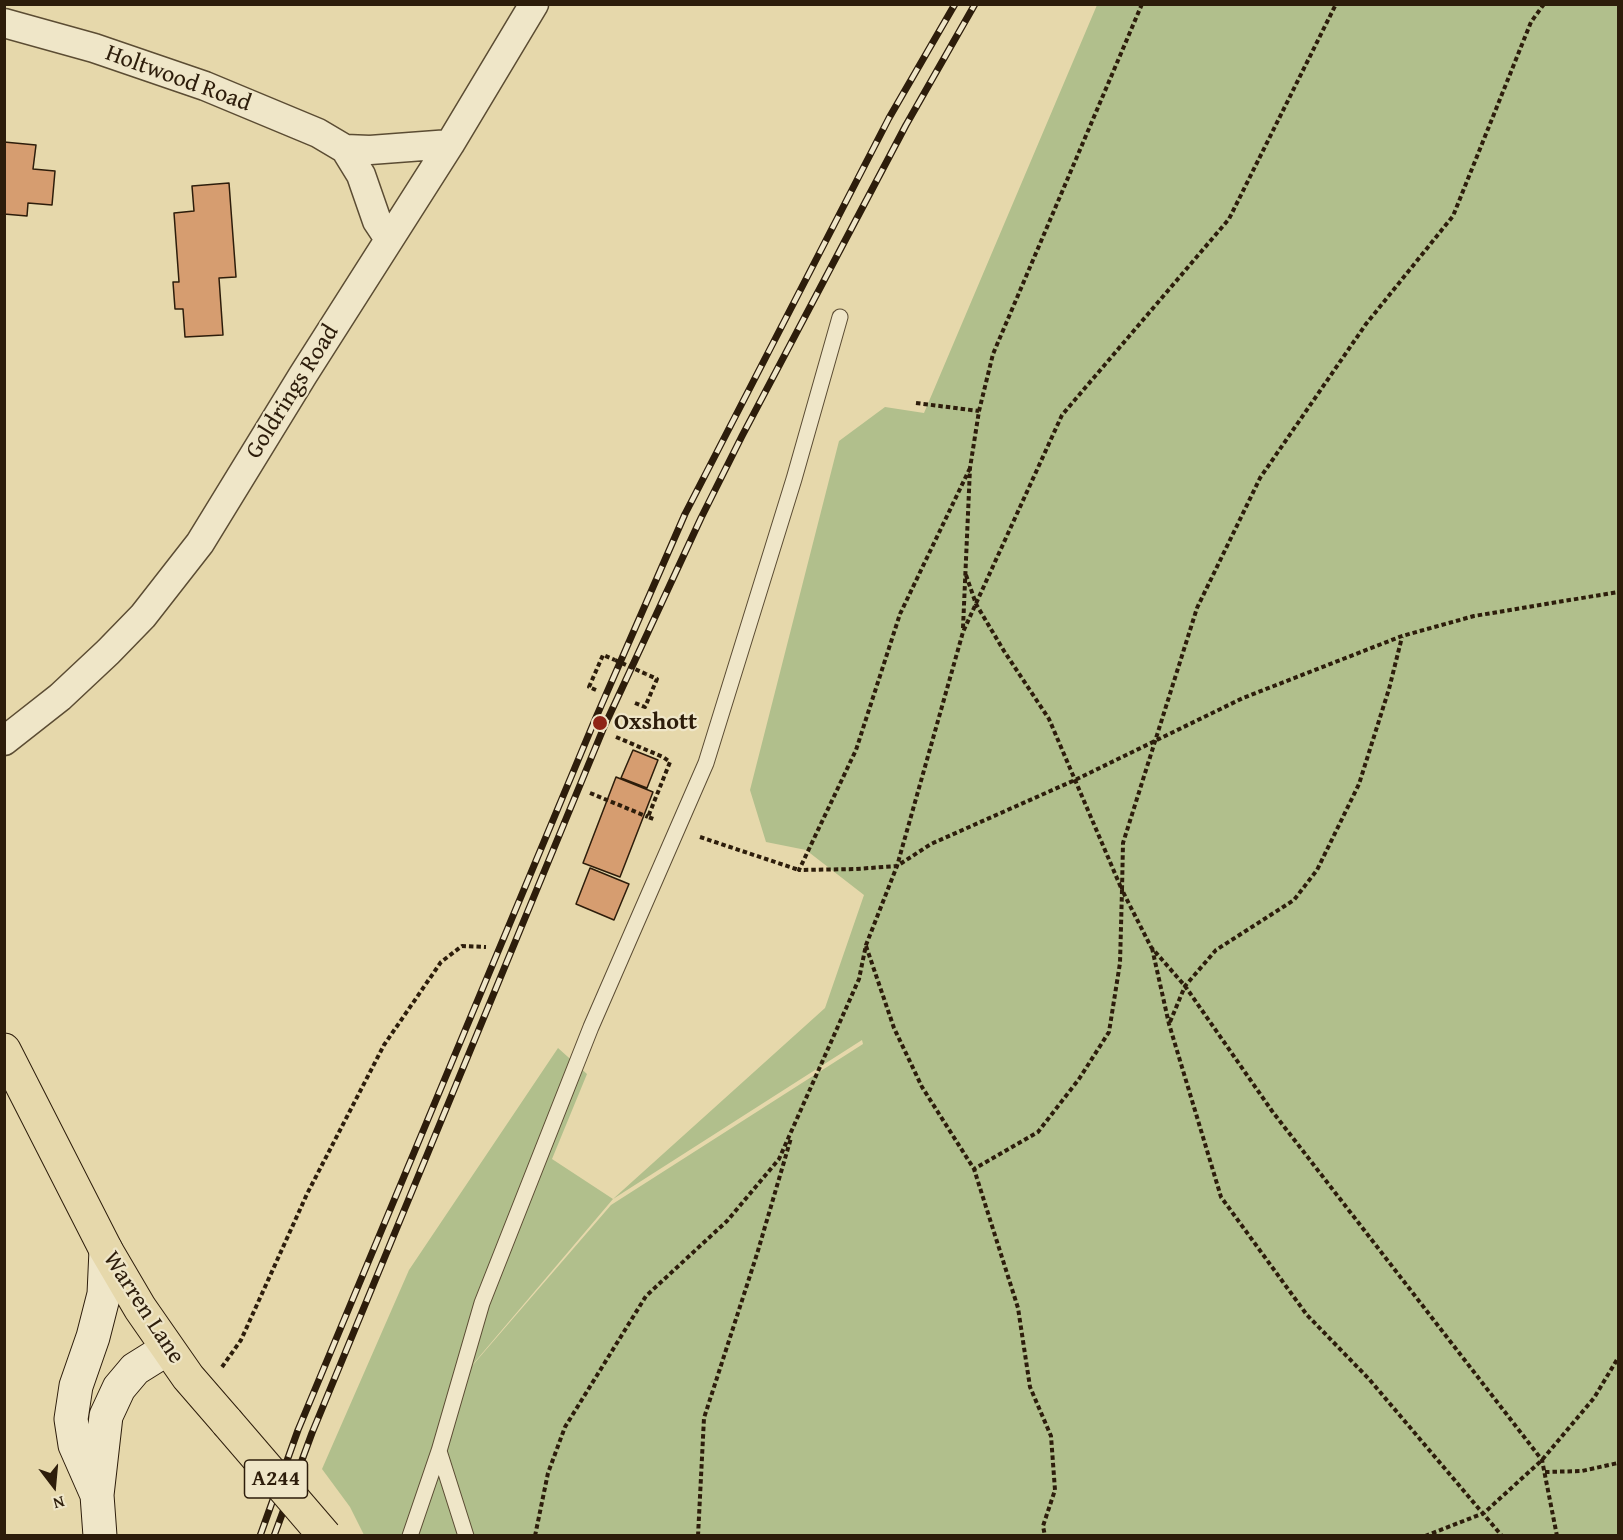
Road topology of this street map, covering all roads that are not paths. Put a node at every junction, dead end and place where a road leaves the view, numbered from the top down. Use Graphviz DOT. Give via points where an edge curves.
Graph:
graph roads {
  1 [pos="534,4"];
  2 [pos="4,24"];
  3 [pos="450,144"];
  4 [pos="345,149"];
  5 [pos="389,239"];
  6 [pos="840,317"];
  7 [pos="4,741"];
  8 [pos="4,1050"];
  9 [pos="106,1250"];
  10 [pos="167,1349"];
  11 [pos="439,1451"];
  12 [pos="97,1496"];
  13 [pos="100,1536"];
  14 [pos="325,1536"];
  15 [pos="410,1536"];
  16 [pos="466,1536"];
  1 -- 3 [label="street, Goldrings Road"];
  2 -- 4 [label="street, Holtwood Road" via="94,48 205,86 318,133"];
  3 -- 4 [label="street, Holtwood Road"];
  3 -- 5 [label="street, Goldrings Road"];
  4 -- 5 [label="street, Holtwood Road"];
  5 -- 7 [label="street, Goldrings Road" via="200,543 143,616 108,652"];
  6 -- 11 [label="lane" via="706,763 591,1027 482,1303"];
  8 -- 9 [label="main road, Warren Lane / A244"];
  9 -- 10 [label="main road, Warren Lane / A244"];
  9 -- 12 [label="main road" via="104,1294 76,1386 71,1419 75,1445"];
  10 -- 12 [label="main road" via="135,1369 119,1388 106,1416"];
  10 -- 14 [label="main road, Warren Lane / A244, bridge"];
  11 -- 15 [label="lane"];
  11 -- 16 [label="lane"];
  12 -- 13 [label="main road"];
}
